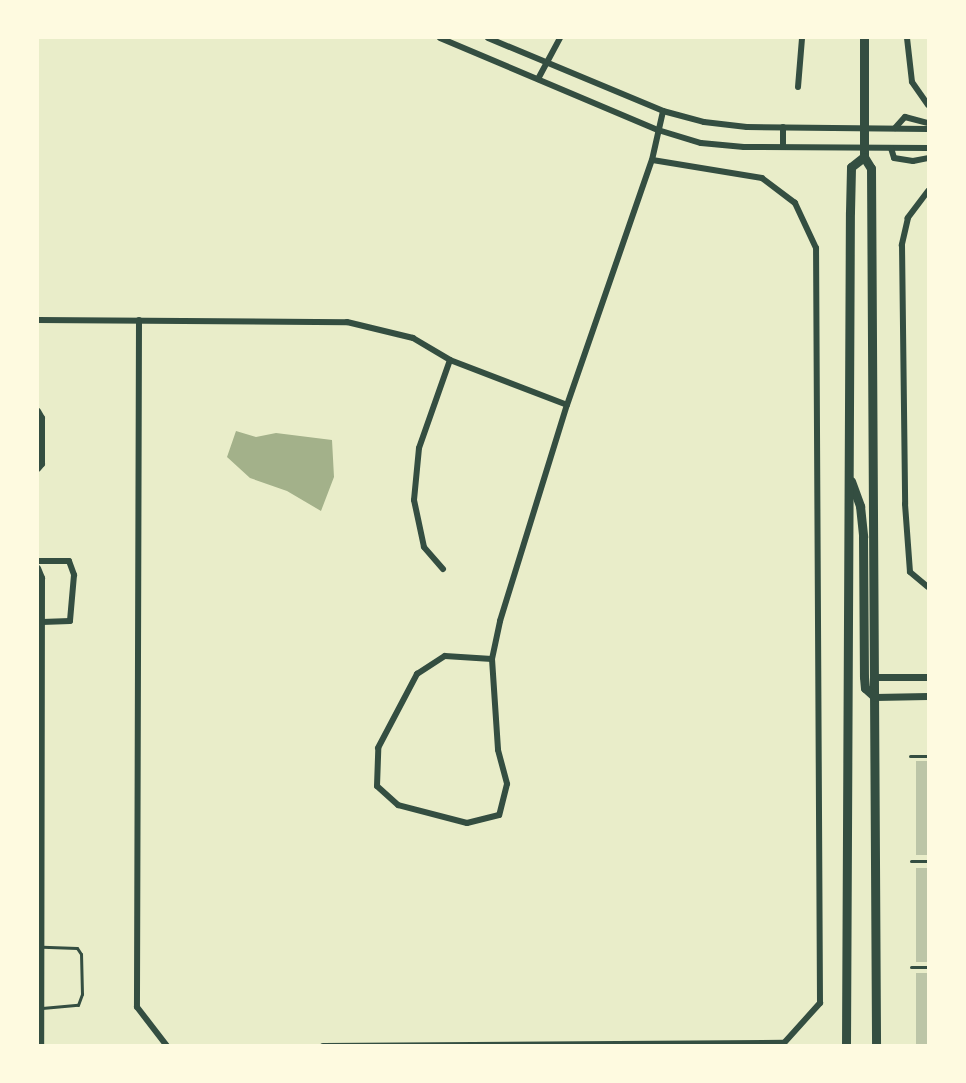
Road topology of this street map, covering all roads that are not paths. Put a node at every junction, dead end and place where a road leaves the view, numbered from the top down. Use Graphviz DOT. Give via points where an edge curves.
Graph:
graph roads {
  1 [pos="440,38"];
  2 [pos="488,38"];
  3 [pos="560,38"];
  4 [pos="802,38"];
  5 [pos="864,38"];
  6 [pos="907,38"];
  7 [pos="546,62"];
  8 [pos="538,79"];
  9 [pos="798,87"];
  10 [pos="928,105"];
  11 [pos="663,111"];
  12 [pos="928,123"];
  13 [pos="783,127"];
  14 [pos="864,127"];
  15 [pos="895,128"];
  16 [pos="928,129"];
  17 [pos="658,130"];
  18 [pos="783,147"];
  19 [pos="891,148"];
  20 [pos="928,148"];
  21 [pos="864,152"];
  22 [pos="928,158"];
  23 [pos="652,160"];
  24 [pos="928,191"];
  25 [pos="38,320"];
  26 [pos="139,320"];
  27 [pos="450,360"];
  28 [pos="567,405"];
  29 [pos="38,411"];
  30 [pos="38,470"];
  31 [pos="848,472"];
  32 [pos="38,561"];
  33 [pos="38,568"];
  34 [pos="443,569"];
  35 [pos="928,587"];
  36 [pos="42,622"];
  37 [pos="492,659"];
  38 [pos="875,677"];
  39 [pos="928,677"];
  40 [pos="928,696"];
  41 [pos="875,697"];
  42 [pos="39,716"];
  43 [pos="910,756"];
  44 [pos="928,756"];
  45 [pos="39,765"];
  46 [pos="911,861"];
  47 [pos="928,861"];
  48 [pos="40,947"];
  49 [pos="928,967"];
  50 [pos="911,968"];
  51 [pos="39,992"];
  52 [pos="40,1008"];
  53 [pos="41,1046"];
  54 [pos="167,1046"];
  55 [pos="323,1046"];
  56 [pos="846,1046"];
  57 [pos="876,1046"];
  1 -- 8 [label="street"];
  2 -- 7 [label="street"];
  3 -- 7 [label="street"];
  4 -- 9 [label="street"];
  5 -- 14 [label="main road"];
  6 -- 10 [label="street" via="912,82"];
  7 -- 8 [label="street"];
  7 -- 11 [label="street"];
  8 -- 17 [label="street"];
  11 -- 13 [label="street" via="728,126"];
  11 -- 17 [label="street"];
  12 -- 15 [label="street" via="905,117"];
  13 -- 14 [label="street"];
  13 -- 18 [label="street"];
  14 -- 15 [label="street"];
  14 -- 21 [label="main road"];
  15 -- 16 [label="street"];
  17 -- 18 [label="street" via="701,143"];
  17 -- 23 [label="street"];
  18 -- 21 [label="street"];
  19 -- 20 [label="street"];
  19 -- 21 [label="street"];
  19 -- 22 [label="street" via="894,158"];
  21 -- 31 [label="main road" via="851,167"];
  21 -- 38 [label="main road" via="872,168"];
  23 -- 28 [label="street"];
  23 -- 55 [label="street" via="762,178 795,203 816,248 820,1003 784,1043"];
  24 -- 35 [label="street" via="908,218 902,245 905,504 910,572"];
  25 -- 26 [label="street"];
  26 -- 27 [label="street" via="347,322 413,338"];
  26 -- 54 [label="street" via="137,1007"];
  27 -- 28 [label="street"];
  27 -- 34 [label="street" via="419,448 414,500 424,547"];
  28 -- 37 [label="street" via="500,621"];
  29 -- 30 [label="street" via="42,418 42,464"];
  31 -- 41 [label="main road" via="860,506 863,537 865,688"];
  31 -- 56 [label="main road"];
  32 -- 36 [label="street" via="69,561 74,575 70,621"];
  33 -- 36 [label="street" via="42,578"];
  36 -- 42 [label="street"];
  37 -- 37 [label="street" via="445,656 417,674 378,748 377,786 398,805 467,823 499,815 507,784 498,750"];
  38 -- 39 [label="street"];
  38 -- 41 [label="main road"];
  40 -- 41 [label="street"];
  41 -- 57 [label="main road"];
  42 -- 45 [label="street"];
  43 -- 44 [label="lane"];
  45 -- 48 [label="street"];
  46 -- 47 [label="lane"];
  48 -- 51 [label="street"];
  48 -- 52 [label="lane" via="77,948 81,954 82,994 78,1005"];
  49 -- 50 [label="lane"];
  51 -- 52 [label="street"];
  52 -- 53 [label="street"];
}
